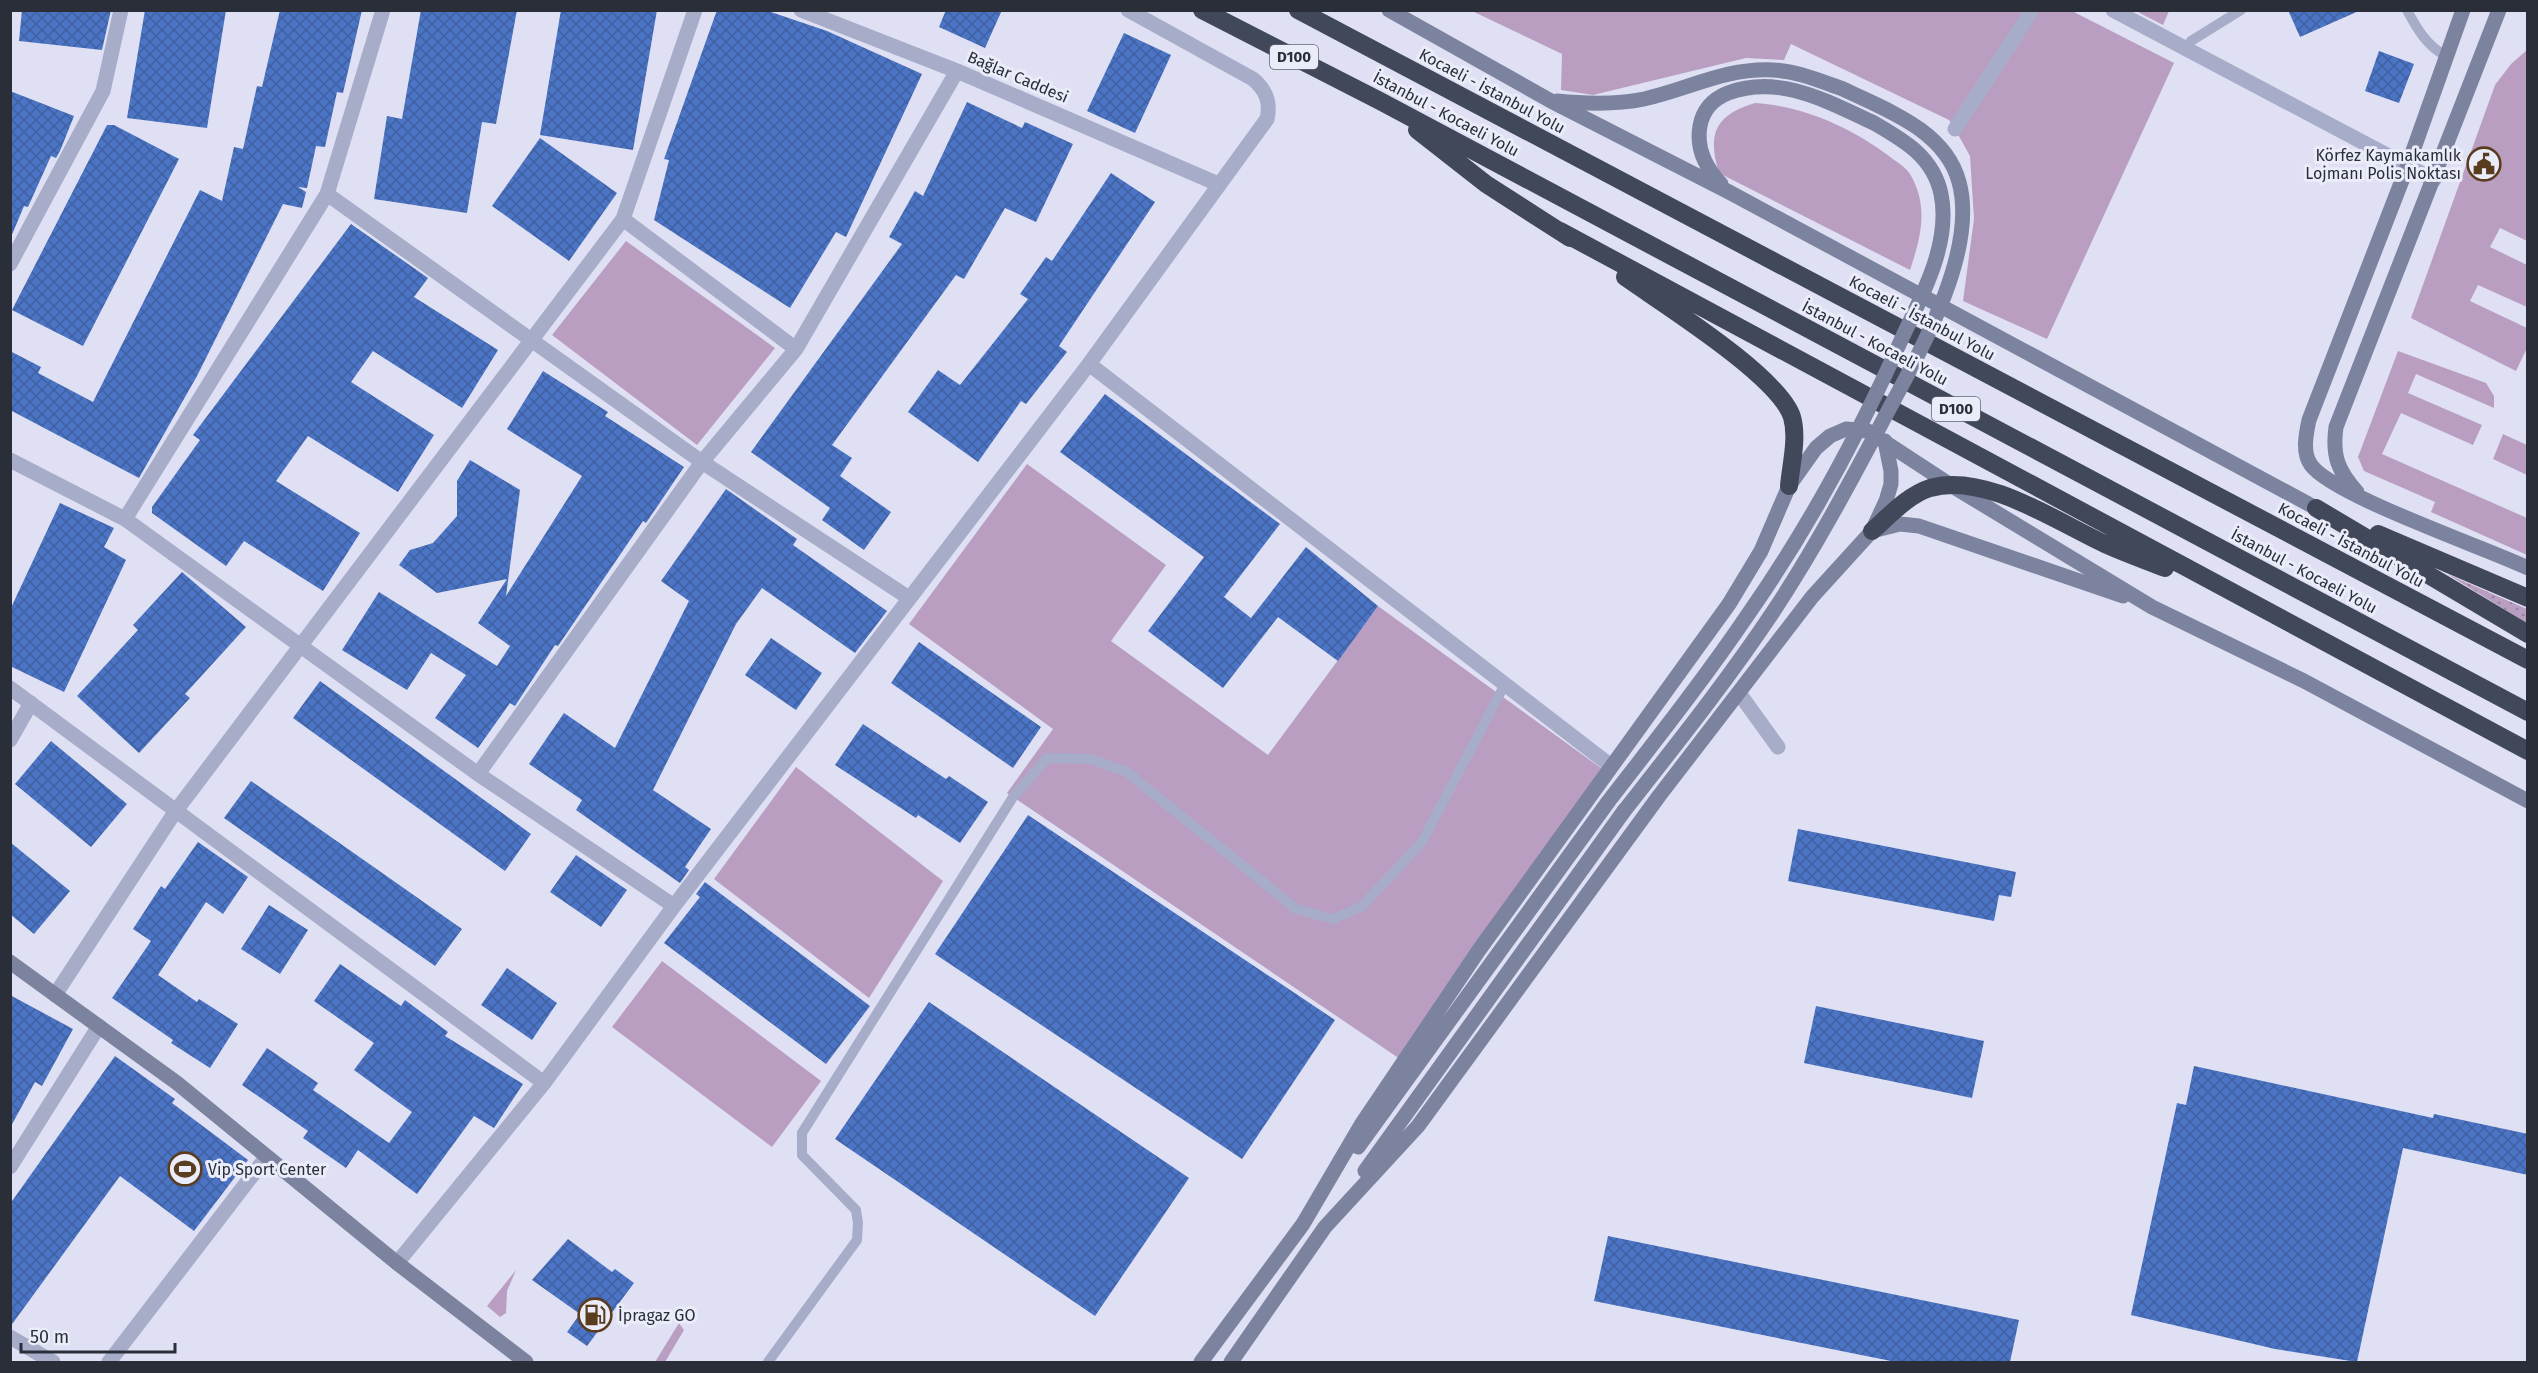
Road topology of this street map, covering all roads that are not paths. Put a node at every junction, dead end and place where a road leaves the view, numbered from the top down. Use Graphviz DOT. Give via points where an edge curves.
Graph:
graph roads {
  1 [pos="122,10"];
  2 [pos="383,10"];
  3 [pos="696,10"];
  4 [pos="801,10"];
  5 [pos="1128,10"];
  6 [pos="1202,10"];
  7 [pos="1298,10"];
  8 [pos="1389,10"];
  9 [pos="2032,10"];
  10 [pos="2114,10"];
  11 [pos="2241,10"];
  12 [pos="2407,10"];
  13 [pos="2463,10"];
  14 [pos="2499,10"];
  15 [pos="2185,48"];
  16 [pos="2446,56"];
  17 [pos="957,71"];
  18 [pos="1551,101"];
  19 [pos="1385,104"];
  20 [pos="1955,129"];
  21 [pos="2408,165"];
  22 [pos="2434,180"];
  23 [pos="1218,184"];
  24 [pos="1730,192"];
  25 [pos="327,194"];
  26 [pos="623,219"];
  27 [pos="1560,231"];
  28 [pos="10,264"];
  29 [pos="531,342"];
  30 [pos="796,349"];
  31 [pos="1089,364"];
  32 [pos="1885,441"];
  33 [pos="10,460"];
  34 [pos="702,462"];
  35 [pos="1949,484"];
  36 [pos="1789,486"];
  37 [pos="2361,497"];
  38 [pos="2316,508"];
  39 [pos="125,519"];
  40 [pos="1872,531"];
  41 [pos="2528,568"];
  42 [pos="909,598"];
  43 [pos="2528,598"];
  44 [pos="2244,600"];
  45 [pos="2152,607"];
  46 [pos="2528,634"];
  47 [pos="302,647"];
  48 [pos="2528,660"];
  49 [pos="1504,684"];
  50 [pos="10,688"];
  51 [pos="1739,693"];
  52 [pos="31,703"];
  53 [pos="2528,712"];
  54 [pos="10,740"];
  55 [pos="1778,747"];
  56 [pos="2528,752"];
  57 [pos="1611,766"];
  58 [pos="478,774"];
  59 [pos="2528,801"];
  60 [pos="175,812"];
  61 [pos="674,906"];
  62 [pos="10,962"];
  63 [pos="56,995"];
  64 [pos="99,1026"];
  65 [pos="544,1083"];
  66 [pos="270,1159"];
  67 [pos="10,1167"];
  68 [pos="1303,1224"];
  69 [pos="1325,1227"];
  70 [pos="397,1263"];
  71 [pos="10,1337"];
  72 [pos="53,1362"];
  73 [pos="109,1362"];
  74 [pos="526,1362"];
  75 [pos="768,1362"];
  76 [pos="1201,1362"];
  77 [pos="1231,1362"];
  1 -- 28 [label="street" via="103,91"];
  2 -- 25 [label="street"];
  3 -- 26 [label="street"];
  4 -- 17 [label="street, Bağlar Caddesi"];
  5 -- 23 [label="street" via="1263,87 1270,108 1267,119"];
  6 -- 19 [label="highway, İstanbul - Kocaeli Yolu / D100"];
  7 -- 48 [label="highway, Kocaeli - İstanbul Yolu / D100"];
  8 -- 18 [label="main road"];
  9 -- 20 [label="street"];
  10 -- 15 [label="street"];
  11 -- 15 [label="lane"];
  12 -- 16 [label="lane" via="2417,29 2434,49"];
  13 -- 16 [label="main road"];
  14 -- 22 [label="main road"];
  15 -- 21 [label="street"];
  16 -- 21 [label="main road"];
  17 -- 23 [label="street, Bağlar Caddesi"];
  17 -- 30 [label="street"];
  18 -- 24 [label="main road"];
  18 -- 69 [label="main road, bridge" via="1620,103 1646,99 1711,76 1754,70 1801,74 1843,89 1923,132 1952,164 1962,199 1962,222 1947,290 1913,364 1820,537 1773,612 1624,811"];
  19 -- 27 [label="highway" via="1486,184"];
  19 -- 53 [label="highway, İstanbul - Kocaeli Yolu / D100"];
  21 -- 22 [label="street"];
  21 -- 37 [label="main road" via="2306,434 2309,463 2318,474"];
  22 -- 37 [label="main road" via="2336,428 2337,467"];
  23 -- 31 [label="street"];
  24 -- 38 [label="main road"];
  24 -- 68 [label="main road, bridge" via="1712,174 1699,143 1702,117 1708,105 1720,96 1761,86 1785,88 1812,95 1872,122 1905,141 1936,176 1943,219 1927,281 1886,376 1805,524 1744,621"];
  25 -- 29 [label="street"];
  25 -- 39 [label="street"];
  26 -- 29 [label="street"];
  26 -- 30 [label="street"];
  27 -- 36 [label="highway" via="1696,328 1780,396 1794,430"];
  27 -- 44 [label="highway"];
  29 -- 34 [label="street"];
  29 -- 47 [label="street"];
  30 -- 34 [label="street"];
  31 -- 42 [label="street"];
  31 -- 49 [label="street"];
  32 -- 35 [label="main road"];
  32 -- 36 [label="main road" via="1868,431 1846,429 1830,436 1816,448"];
  32 -- 40 [label="main road" via="1891,484"];
  33 -- 39 [label="street"];
  34 -- 42 [label="street"];
  34 -- 58 [label="street"];
  35 -- 40 [label="highway" via="1908,500"];
  35 -- 44 [label="highway" via="2005,496 2106,545"];
  35 -- 45 [label="main road"];
  36 -- 57 [label="main road" via="1761,551 1729,604"];
  37 -- 41 [label="main road"];
  38 -- 43 [label="highway"];
  38 -- 46 [label="highway"];
  39 -- 47 [label="street"];
  40 -- 45 [label="main road" via="1900,524 1919,526"];
  40 -- 51 [label="main road" via="1812,597"];
  42 -- 61 [label="street"];
  44 -- 56 [label="highway"];
  45 -- 59 [label="main road" via="2304,681"];
  47 -- 58 [label="street"];
  47 -- 60 [label="street"];
  49 -- 57 [label="street"];
  49 -- 75 [label="lane" via="1422,842 1361,907 1333,919 1296,909 1127,772 1091,759 1047,758 1013,797 802,1132 802,1155 856,1210 856,1240"];
  50 -- 52 [label="street"];
  51 -- 55 [label="street"];
  51 -- 69 [label="main road" via="1652,805 1418,1126"];
  52 -- 54 [label="street"];
  52 -- 60 [label="street"];
  57 -- 68 [label="main road" via="1387,1086"];
  58 -- 61 [label="street"];
  60 -- 63 [label="street"];
  60 -- 65 [label="street"];
  61 -- 65 [label="street"];
  62 -- 63 [label="main road"];
  63 -- 64 [label="main road"];
  64 -- 66 [label="main road"];
  64 -- 67 [label="street"];
  65 -- 70 [label="street"];
  66 -- 70 [label="main road"];
  66 -- 73 [label="street" via="261,1164"];
  68 -- 76 [label="main road"];
  69 -- 77 [label="main road"];
  70 -- 74 [label="main road"];
  71 -- 72 [label="street"];
}
